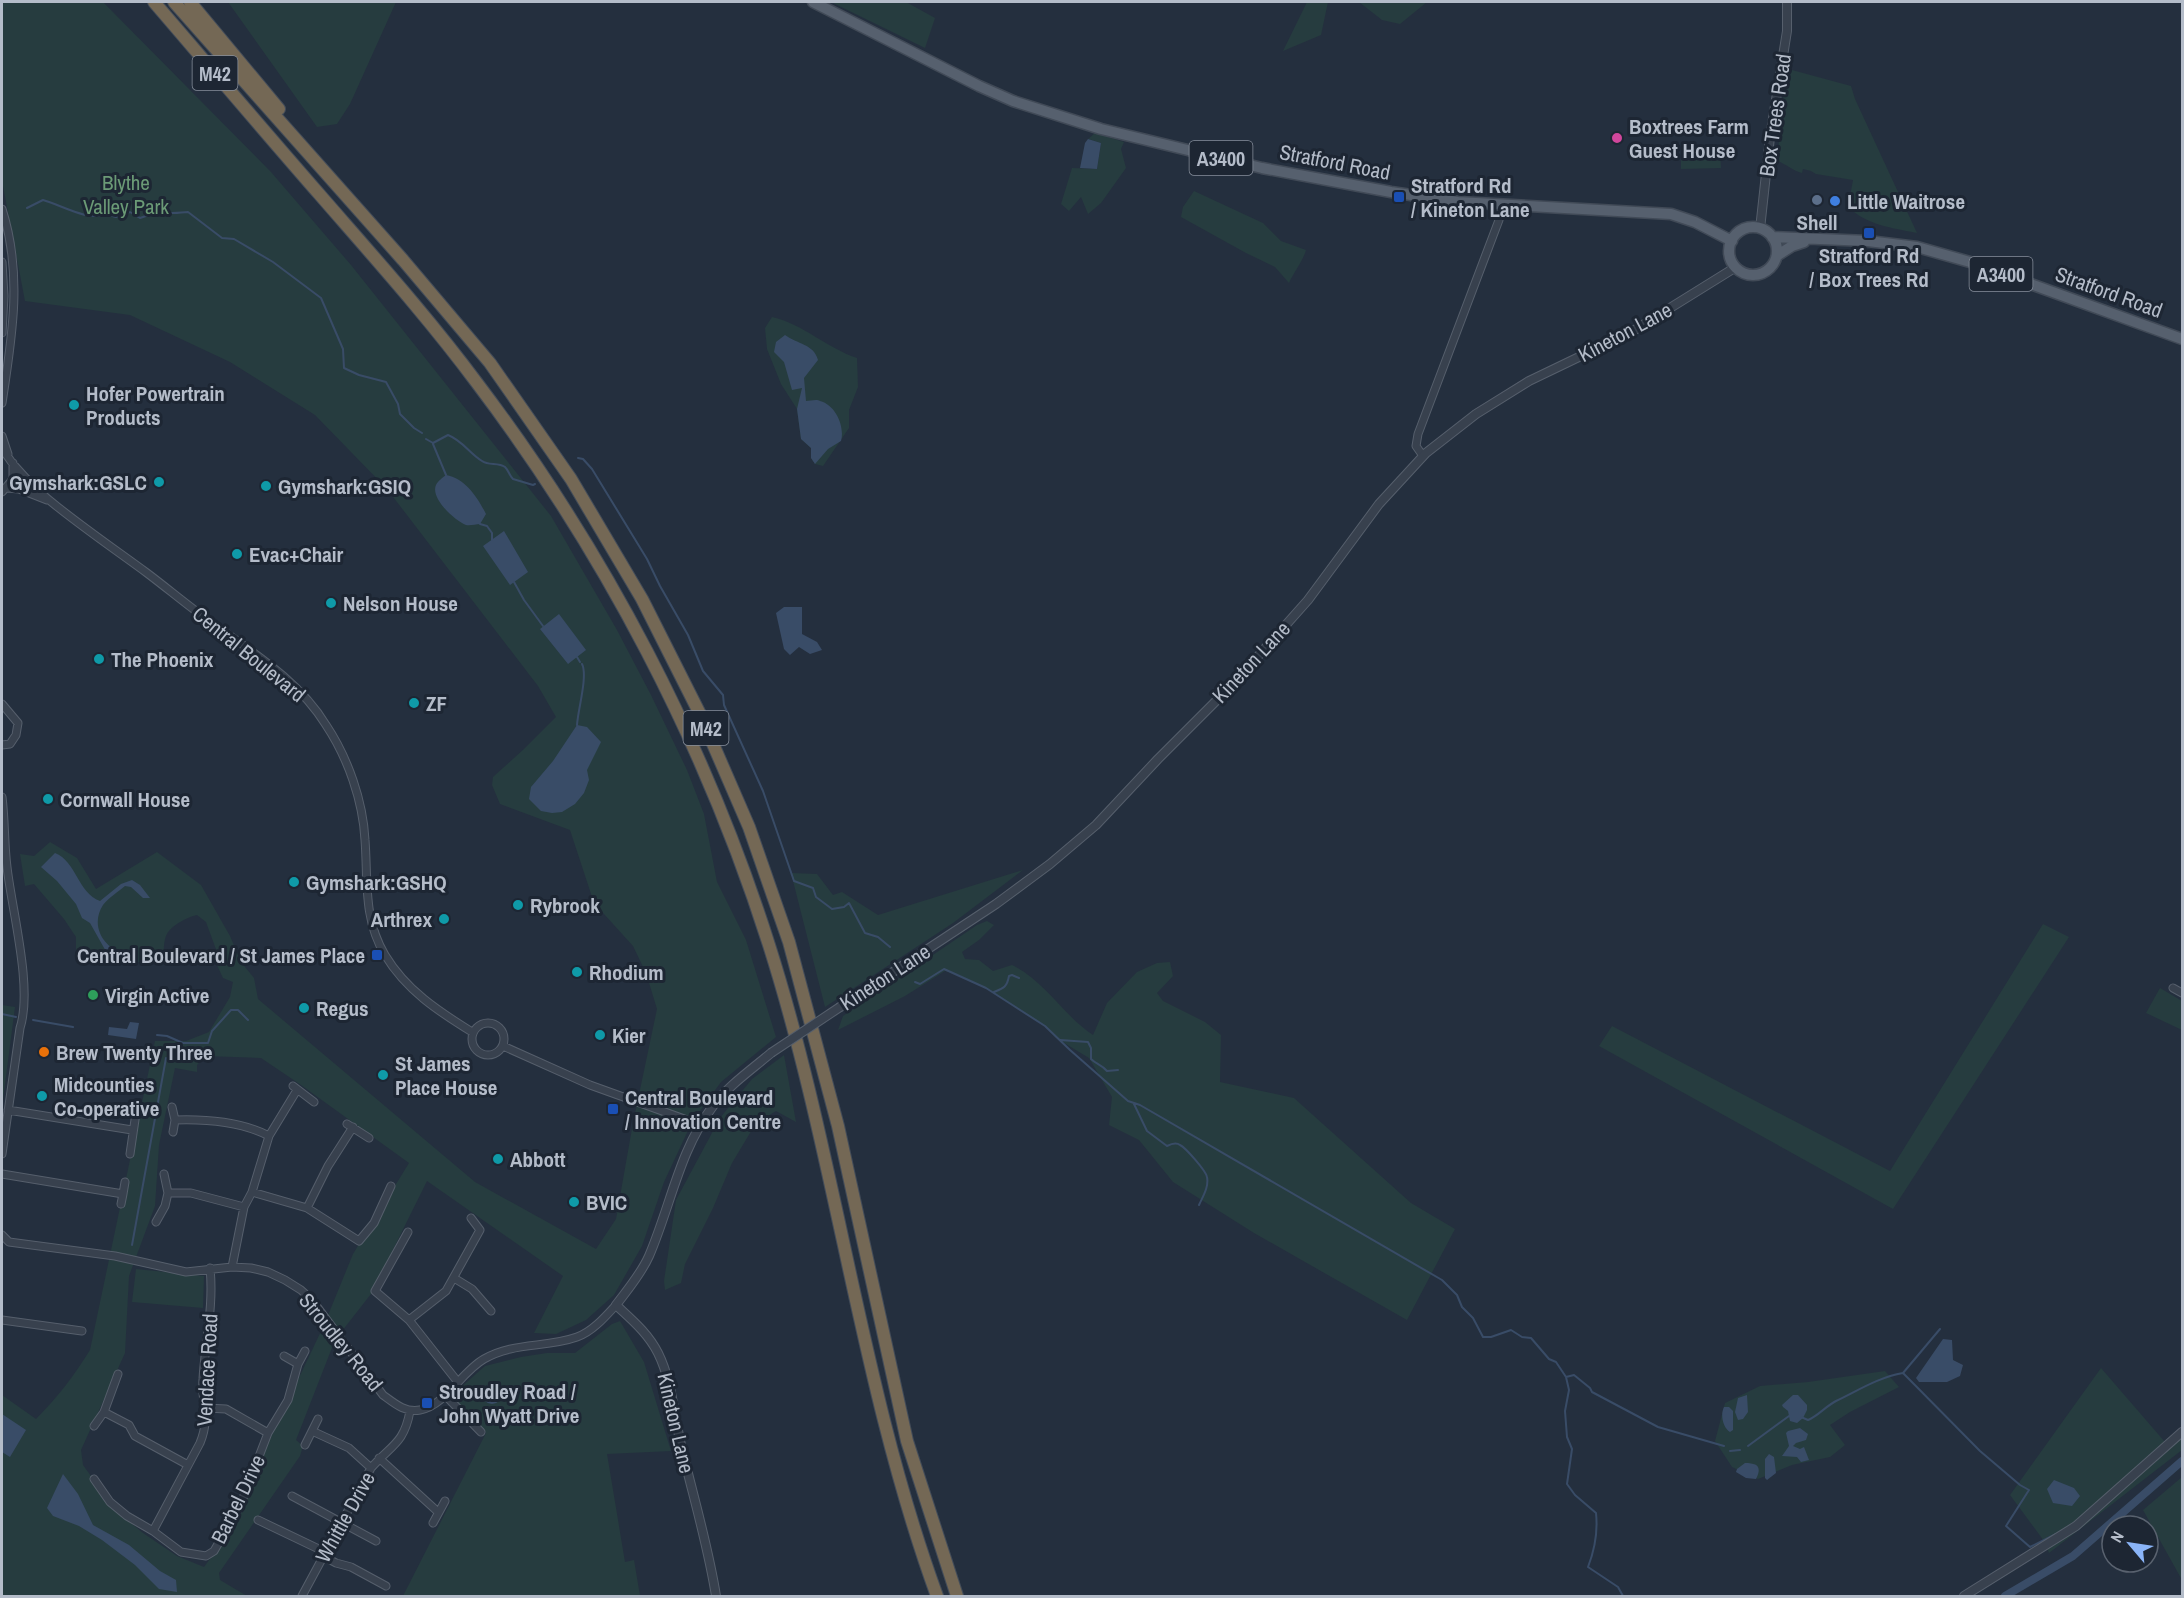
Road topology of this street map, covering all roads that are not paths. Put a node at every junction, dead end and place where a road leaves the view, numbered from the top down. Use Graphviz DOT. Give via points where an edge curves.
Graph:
graph roads {
  1 [pos="154,2"];
  2 [pos="174,2"];
  3 [pos="190,2"];
  4 [pos="813,2"];
  5 [pos="1787,2"];
  6 [pos="328,176"];
  7 [pos="2,209"];
  8 [pos="1499,220"];
  9 [pos="1760,229"];
  10 [pos="1772,237"];
  11 [pos="1813,239"];
  12 [pos="1732,241"];
  13 [pos="1778,255"];
  14 [pos="2,262"];
  15 [pos="1736,267"];
  16 [pos="2,333"];
  17 [pos="2182,339"];
  18 [pos="2,403"];
  19 [pos="2,436"];
  20 [pos="2,450"];
  21 [pos="1423,456"];
  22 [pos="11,460"];
  23 [pos="4,490"];
  24 [pos="52,502"];
  25 [pos="2,704"];
  26 [pos="2,745"];
  27 [pos="2,797"];
  28 [pos="4,869"];
  29 [pos="2173,988"];
  30 [pos="2182,993"];
  31 [pos="472,1032"];
  32 [pos="503,1046"];
  33 [pos="314,1102"];
  34 [pos="138,1106"];
  35 [pos="172,1107"];
  36 [pos="8,1110"];
  37 [pos="175,1120"];
  38 [pos="701,1125"];
  39 [pos="132,1130"];
  40 [pos="173,1132"];
  41 [pos="269,1136"];
  42 [pos="369,1138"];
  43 [pos="2,1149"];
  44 [pos="2,1154"];
  45 [pos="130,1154"];
  46 [pos="2,1174"];
  47 [pos="164,1174"];
  48 [pos="124,1182"];
  49 [pos="391,1185"];
  50 [pos="252,1192"];
  51 [pos="168,1193"];
  52 [pos="123,1194"];
  53 [pos="121,1204"];
  54 [pos="244,1207"];
  55 [pos="307,1208"];
  56 [pos="471,1218"];
  57 [pos="156,1222"];
  58 [pos="408,1232"];
  59 [pos="2,1235"];
  60 [pos="232,1267"];
  61 [pos="210,1268"];
  62 [pos="454,1278"];
  63 [pos="616,1305"];
  64 [pos="491,1311"];
  65 [pos="2,1320"];
  66 [pos="409,1320"];
  67 [pos="82,1331"];
  68 [pos="305,1352"];
  69 [pos="284,1356"];
  70 [pos="298,1364"];
  71 [pos="118,1374"];
  72 [pos="457,1381"];
  73 [pos="445,1395"];
  74 [pos="206,1408"];
  75 [pos="410,1411"];
  76 [pos="104,1412"];
  77 [pos="318,1419"];
  78 [pos="94,1426"];
  79 [pos="312,1431"];
  80 [pos="481,1432"];
  81 [pos="2182,1432"];
  82 [pos="268,1433"];
  83 [pos="305,1445"];
  84 [pos="379,1458"];
  85 [pos="188,1465"];
  86 [pos="371,1468"];
  87 [pos="94,1479"];
  88 [pos="292,1496"];
  89 [pos="445,1501"];
  90 [pos="438,1512"];
  91 [pos="258,1520"];
  92 [pos="341,1522"];
  93 [pos="433,1523"];
  94 [pos="153,1531"];
  95 [pos="376,1541"];
  96 [pos="324,1554"];
  97 [pos="386,1586"];
  98 [pos="302,1596"];
  99 [pos="716,1596"];
  100 [pos="937,1596"];
  101 [pos="957,1596"];
  102 [pos="1965,1596"];
  1 -- 100 [label="highway, M42" via="416,305 526,450 641,640 691,739 724,817 769,946 801,1055 899,1477"];
  2 -- 6 [label="highway, M42"];
  3 -- 6 [label="highway" via="261,86"];
  4 -- 12 [label="main road, Stratford Road / A3400" via="1013,101 1101,129 1262,168 1458,202 1671,214"];
  5 -- 9 [label="street, Box Trees Road" via="1787,31"];
  6 -- 101 [label="highway, M42" via="490,363 557,460 642,599 700,714 749,827 789,942 838,1126 907,1441"];
  7 -- 18 [label="street" via="14,265 15,299"];
  8 -- 21 [label="street" via="1418,434 1416,446"];
  9 -- 10 [label="main road"];
  9 -- 12 [label="main road" via="1743,230"];
  10 -- 11 [label="main road, Stratford Road / A3400"];
  10 -- 13 [label="main road"];
  11 -- 13 [label="main road, Stratford Road / A3400"];
  11 -- 17 [label="main road, Stratford Road / A3400" via="1892,243 1960,259"];
  12 -- 15 [label="main road" via="1729,256"];
  13 -- 15 [label="main road" via="1772,266 1758,275"];
  14 -- 16 [label="street"];
  15 -- 21 [label="street, Kineton Lane" via="1633,331 1529,381 1476,414"];
  19 -- 22 [label="street"];
  20 -- 22 [label="street"];
  21 -- 38 [label="street, Kineton Lane, bridge" via="1379,504 1308,600 1236,681 1096,825 996,904 771,1053 727,1090"];
  22 -- 23 [label="street" via="13,479"];
  22 -- 24 [label="street"];
  23 -- 24 [label="street" via="34,493"];
  24 -- 31 [label="street, Central Boulevard" via="257,655 309,701 339,749 361,809 366,897 372,926 384,953 415,993"];
  25 -- 26 [label="street" via="18,723 10,744"];
  27 -- 28 [label="street"];
  28 -- 36 [label="street" via="20,953 25,1011"];
  29 -- 30 [label="street"];
  31 -- 32 [label="street" via="471,1041 480,1053 493,1054"];
  31 -- 32 [label="street" via="481,1024 494,1023 502,1032"];
  32 -- 38 [label="street" via="601,1090"];
  33 -- 41 [label="street" via="295,1088"];
  34 -- 39 [label="street"];
  35 -- 37 [label="street"];
  36 -- 39 [label="street"];
  36 -- 43 [label="street"];
  37 -- 40 [label="street"];
  37 -- 41 [label="street" via="201,1119 258,1130"];
  38 -- 63 [label="street, Kineton Lane" via="678,1170 648,1258"];
  39 -- 45 [label="street"];
  41 -- 50 [label="street"];
  42 -- 55 [label="street" via="350,1125"];
  43 -- 44 [label="street"];
  46 -- 52 [label="street"];
  47 -- 51 [label="street"];
  48 -- 52 [label="street"];
  49 -- 55 [label="street" via="375,1223 359,1240"];
  50 -- 54 [label="street"];
  50 -- 55 [label="street"];
  51 -- 54 [label="street" via="190,1193"];
  51 -- 57 [label="street"];
  52 -- 53 [label="street"];
  54 -- 60 [label="street"];
  56 -- 62 [label="street" via="480,1230"];
  58 -- 66 [label="street" via="375,1291"];
  59 -- 61 [label="street, Stroudley Road" via="9,1242 115,1256 179,1271"];
  60 -- 61 [label="street, Stroudley Road"];
  60 -- 75 [label="street, Stroudley Road" via="268,1272 301,1290 383,1395"];
  61 -- 74 [label="street, Vendace Road" via="212,1287 202,1388"];
  62 -- 64 [label="street" via="472,1289"];
  62 -- 66 [label="street" via="446,1291"];
  63 -- 72 [label="street" via="579,1337 505,1350 483,1360"];
  63 -- 99 [label="street, Kineton Lane" via="650,1339 665,1370"];
  65 -- 67 [label="street"];
  66 -- 72 [label="street"];
  68 -- 70 [label="street, Barbel Drive"];
  69 -- 70 [label="street"];
  70 -- 82 [label="street, Barbel Drive" via="288,1400"];
  71 -- 76 [label="street"];
  72 -- 73 [label="street"];
  73 -- 75 [label="street" via="430,1407"];
  73 -- 80 [label="street"];
  74 -- 82 [label="street" via="226,1409"];
  74 -- 85 [label="street, Vendace Road" via="205,1429"];
  75 -- 84 [label="street, Whittle Drive" via="400,1441"];
  76 -- 78 [label="street"];
  76 -- 85 [label="street" via="129,1425 135,1436"];
  77 -- 79 [label="street"];
  79 -- 83 [label="street"];
  79 -- 86 [label="street" via="349,1449"];
  81 -- 102 [label="street" via="2076,1526"];
  82 -- 94 [label="street, Barbel Drive" via="240,1506 214,1551 206,1556 181,1552"];
  84 -- 86 [label="street, Whittle Drive"];
  84 -- 90 [label="street"];
  85 -- 94 [label="street, Vendace Road"];
  86 -- 92 [label="street, Whittle Drive"];
  87 -- 94 [label="street, Barbel Drive" via="110,1502"];
  88 -- 92 [label="street"];
  89 -- 90 [label="street"];
  90 -- 93 [label="street"];
  91 -- 96 [label="street"];
  92 -- 95 [label="street"];
  92 -- 96 [label="street, Whittle Drive"];
  96 -- 97 [label="street"];
  96 -- 98 [label="street, Whittle Drive"];
}
